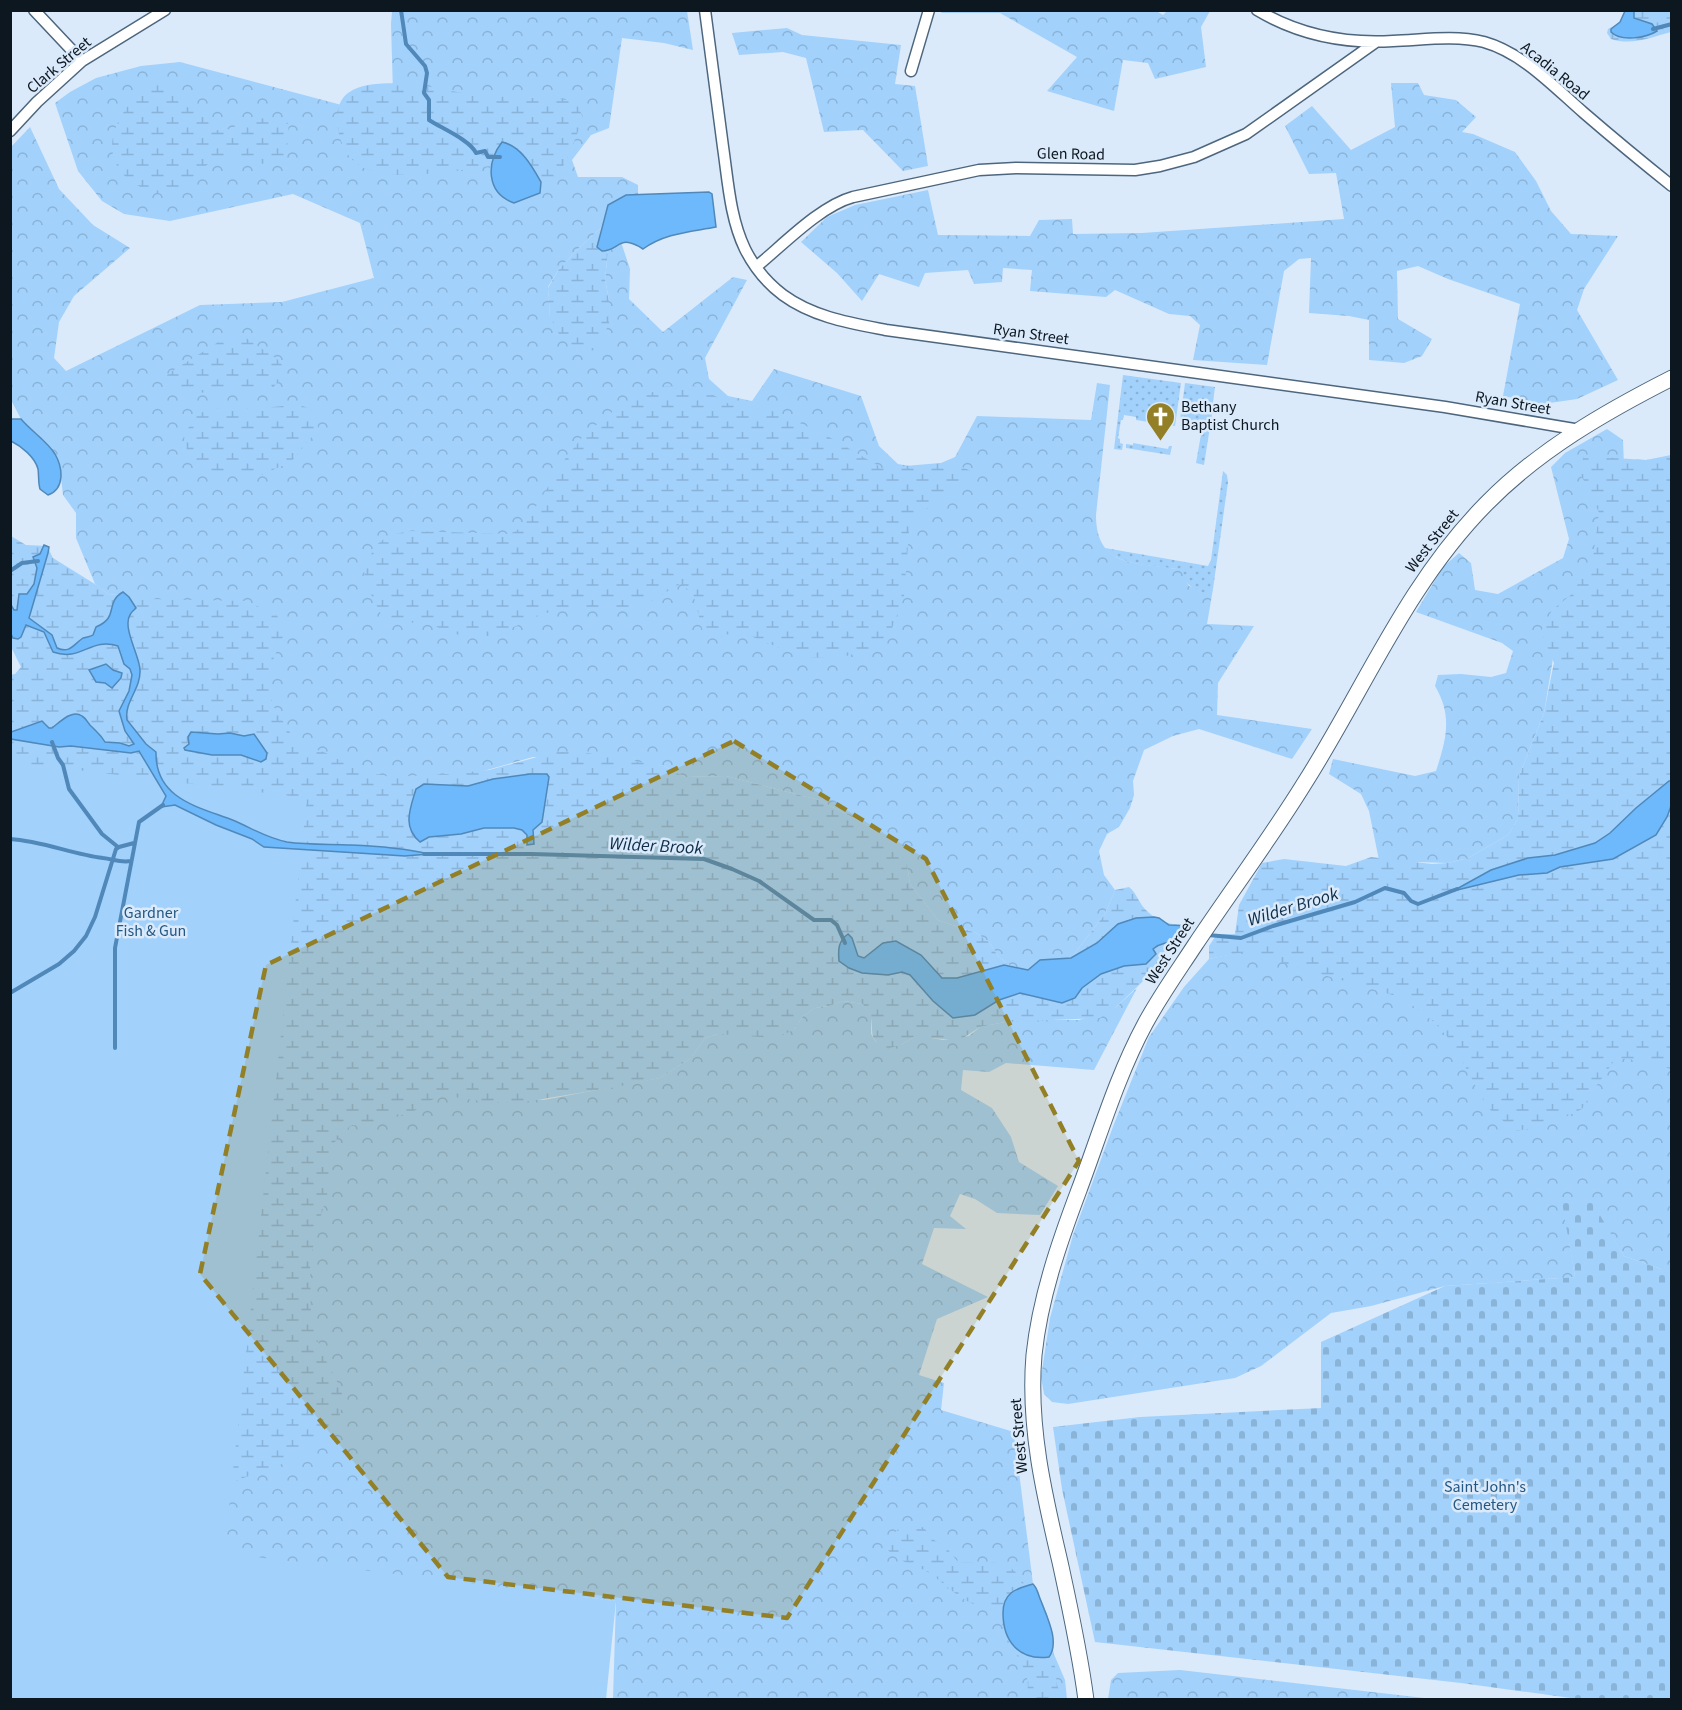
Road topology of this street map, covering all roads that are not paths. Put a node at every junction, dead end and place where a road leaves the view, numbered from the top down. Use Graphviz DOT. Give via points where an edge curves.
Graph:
graph roads {
  1 [pos="34,10"];
  2 [pos="165,10"];
  3 [pos="705,10"];
  4 [pos="929,10"];
  5 [pos="1257,10"];
  6 [pos="1376,42"];
  7 [pos="81,61"];
  8 [pos="911,71"];
  9 [pos="10,131"];
  10 [pos="1671,186"];
  11 [pos="756,267"];
  12 [pos="1671,378"];
  13 [pos="1580,430"];
  14 [pos="1086,1700"];
  1 -- 7 [label="street"];
  2 -- 7 [label="street, Clark Street"];
  3 -- 11 [label="street, Ryan Street" via="733,213"];
  4 -- 8 [label="street"];
  5 -- 6 [label="street, Acadia Road" via="1306,32 1345,41"];
  6 -- 10 [label="street, Acadia Road" via="1445,38 1474,40 1504,50"];
  6 -- 11 [label="street, Glen Road" via="1253,130 1212,151 1142,169 979,170 854,196 822,212"];
  7 -- 9 [label="street, Clark Street"];
  11 -- 13 [label="street, Ryan Street" via="795,302 820,314 861,325 1434,405"];
  12 -- 13 [label="main road, West Street"];
  13 -- 14 [label="main road, West Street" via="1503,487 1434,564 1304,785 1152,1011 1124,1069 1058,1248 1041,1314 1033,1386 1043,1488 1077,1637"];
}
